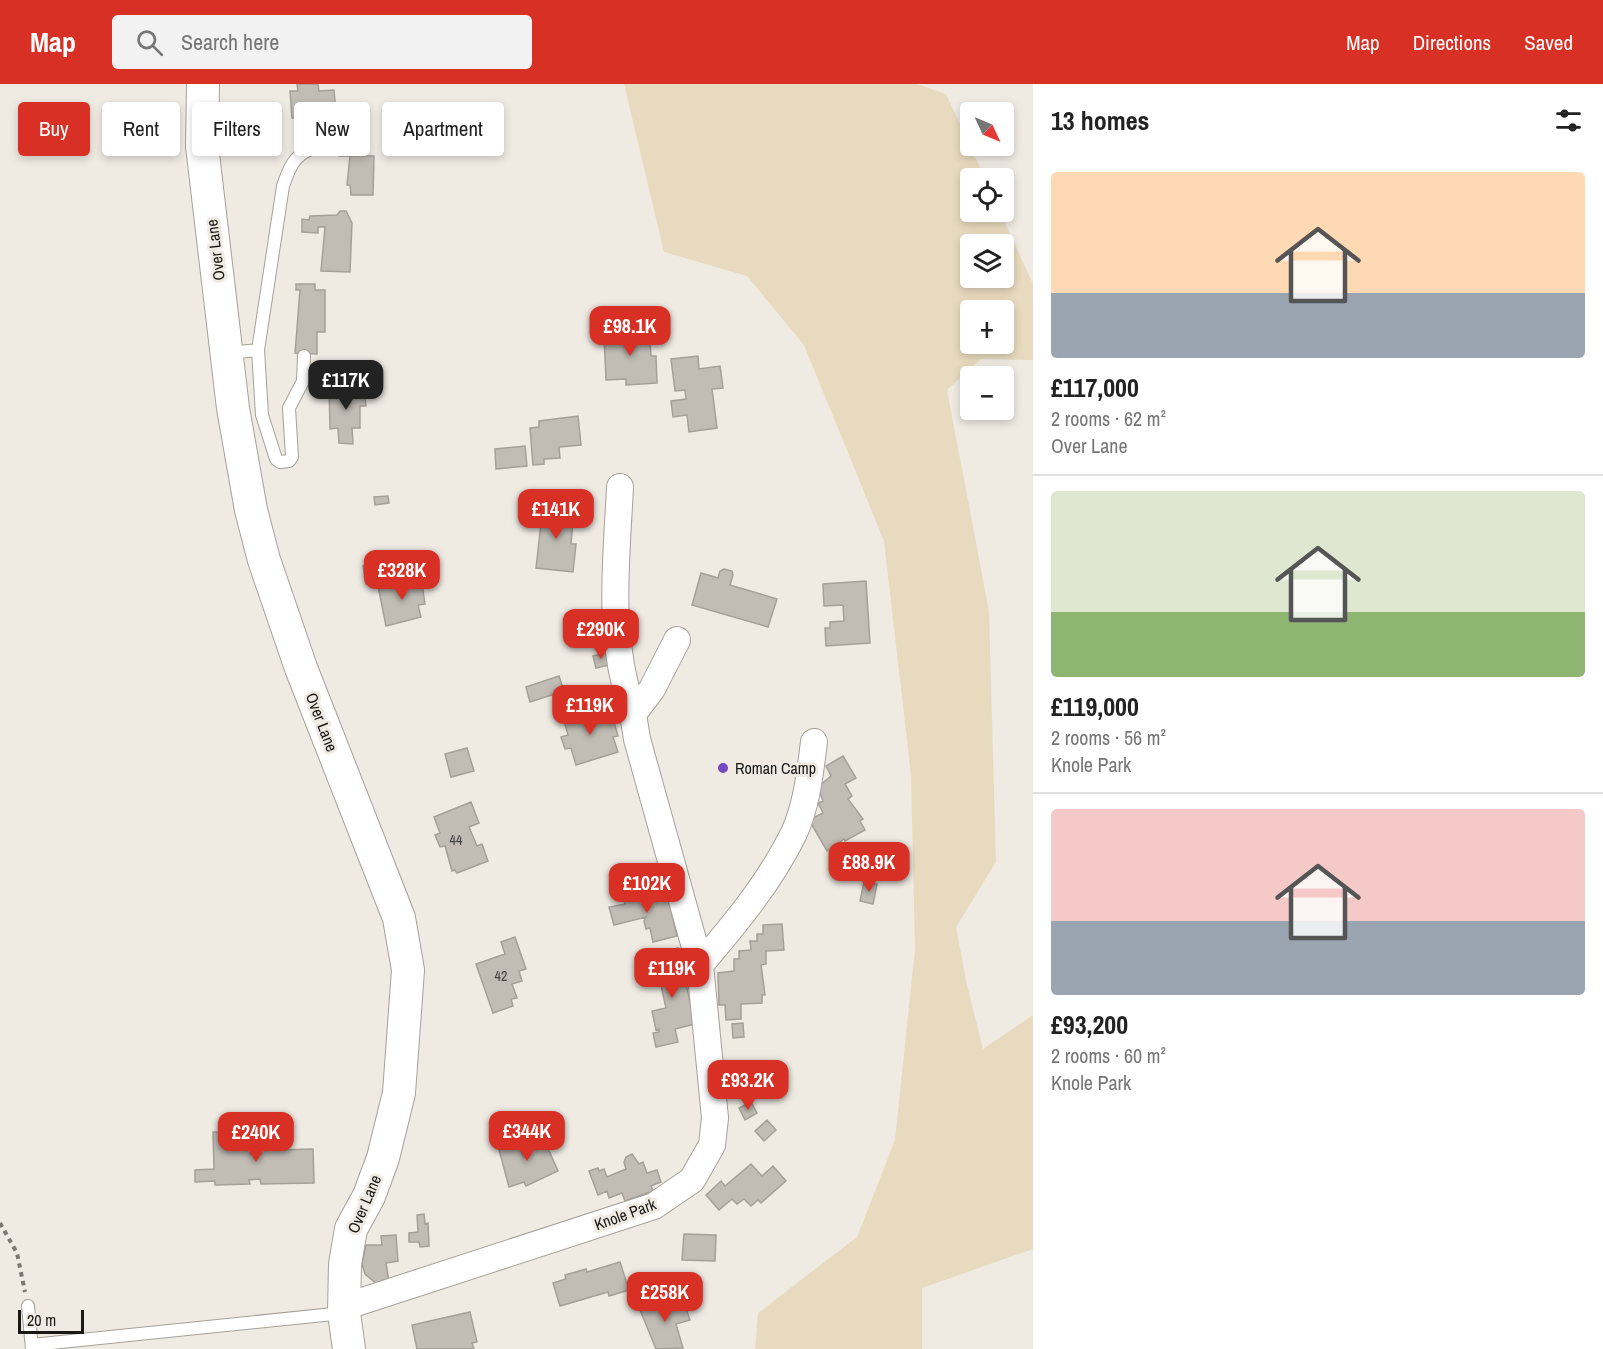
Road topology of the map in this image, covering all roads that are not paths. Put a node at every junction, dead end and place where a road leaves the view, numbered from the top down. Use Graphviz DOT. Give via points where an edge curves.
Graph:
graph roads {
  1 [pos="202,84"];
  2 [pos="298,156"];
  3 [pos="258,350"];
  4 [pos="227,353"];
  5 [pos="304,356"];
  6 [pos="620,487"];
  7 [pos="677,640"];
  8 [pos="633,714"];
  9 [pos="814,742"];
  10 [pos="700,965"];
  11 [pos="28,1306"];
  12 [pos="344,1310"];
  13 [pos="32,1347"];
  14 [pos="349,1349"];
  1 -- 4 [label="street, Over Lane" via="202,146"];
  2 -- 3 [label="lane" via="283,186"];
  3 -- 4 [label="lane"];
  3 -- 5 [label="lane" via="262,415 280,462 291,457 289,408 303,381"];
  4 -- 12 [label="street, Over Lane" via="251,510 264,560 301,668 399,918 408,970 399,1093 383,1158 351,1229"];
  6 -- 8 [label="street, Knole Park" via="614,616 622,679"];
  7 -- 8 [label="street"];
  8 -- 10 [label="street, Knole Park"];
  9 -- 10 [label="street" via="808,790 794,832 747,910"];
  10 -- 12 [label="street, Knole Park" via="715,1118 712,1145 692,1180 654,1206"];
  11 -- 13 [label="lane"];
  12 -- 13 [label="lane"];
  12 -- 14 [label="street, Over Lane"];
}
